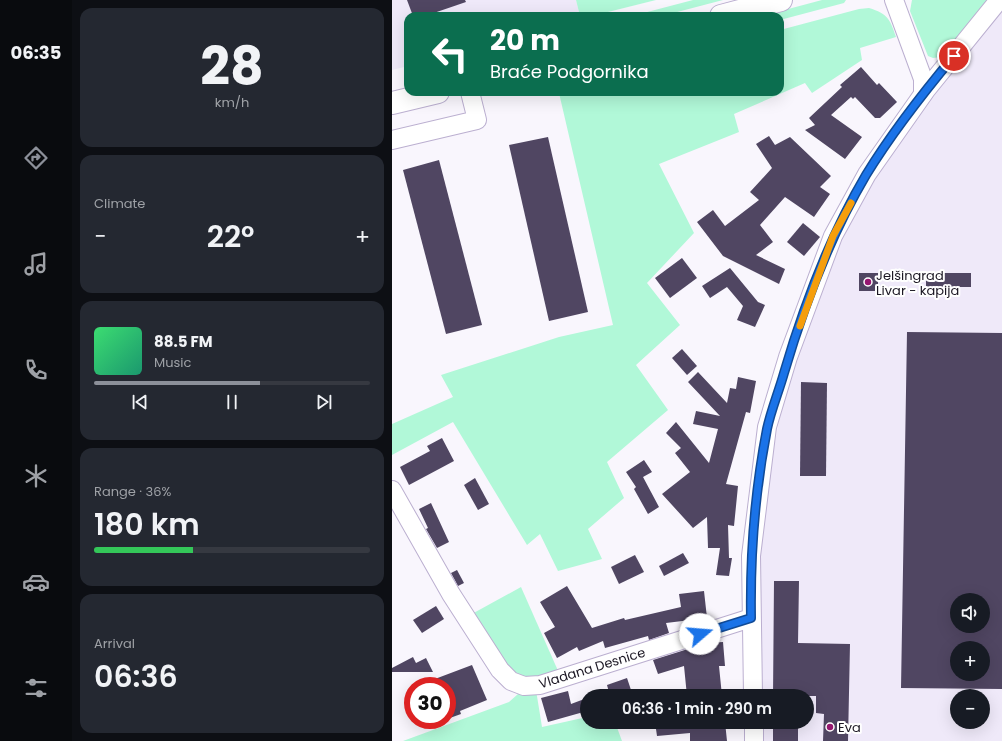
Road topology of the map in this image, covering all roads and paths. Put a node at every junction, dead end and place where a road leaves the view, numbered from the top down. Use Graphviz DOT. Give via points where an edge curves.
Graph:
graph roads {
  1 [pos="781,0"];
  2 [pos="894,0"];
  3 [pos="999,0"];
  4 [pos="736,12"];
  5 [pos="923,94"];
  6 [pos="421,96"];
  7 [pos="471,96"];
  8 [pos="392,103"];
  9 [pos="392,140"];
  10 [pos="392,490"];
  11 [pos="751,618"];
  12 [pos="753,689"];
  13 [pos="754,729"];
  14 [pos="754,741"];
  1 -- 4 [label="street"];
  2 -- 5 [label="street" via="923,79"];
  3 -- 5 [label="street"];
  5 -- 11 [label="street" via="867,174 833,236 788,357 768,427 760,477 751,556"];
  6 -- 8 [label="street"];
  7 -- 9 [label="street" via="477,120"];
  10 -- 11 [label="street, Vladana Desnice" via="451,594 490,656 511,681 524,686 540,685"];
  11 -- 12 [label="street"];
  13 -- 14 [label="street"];
}
